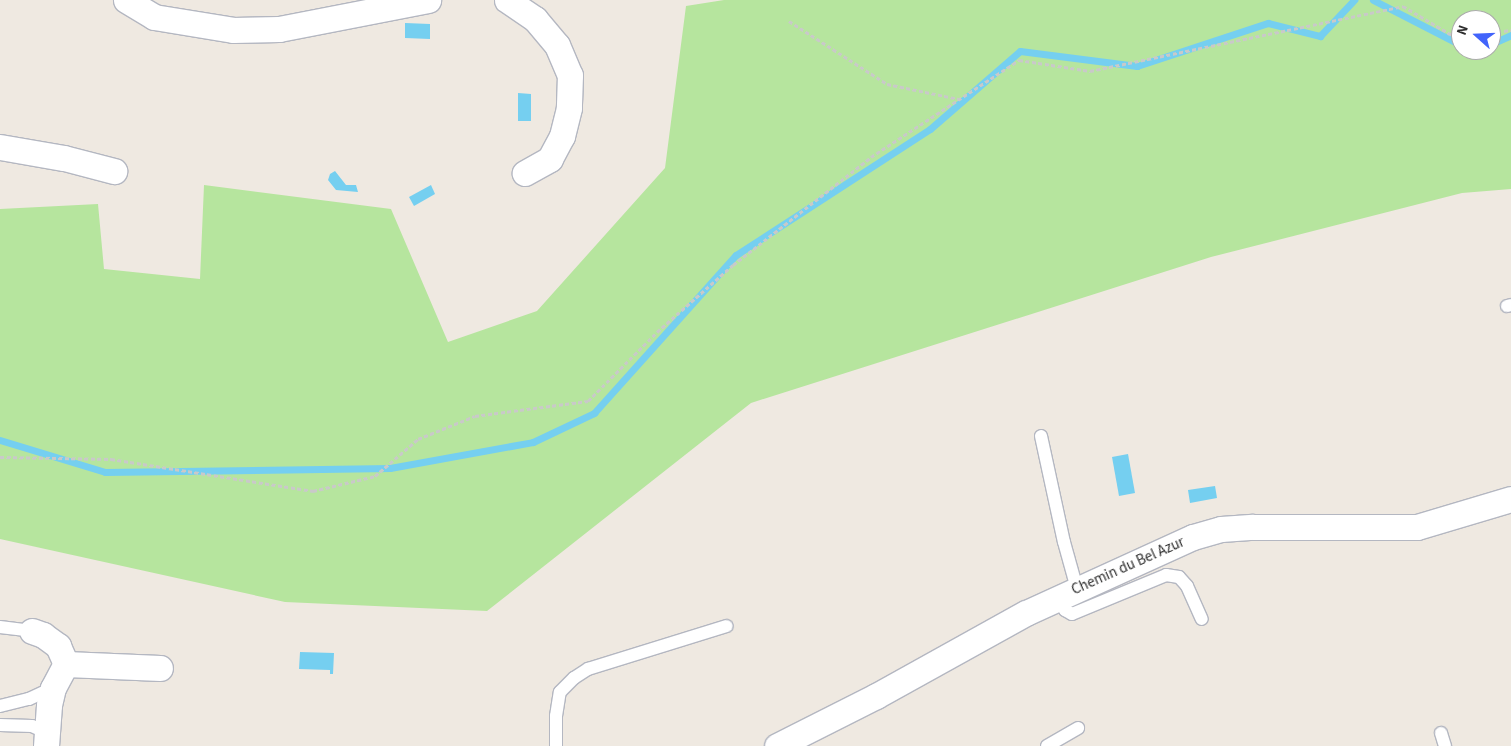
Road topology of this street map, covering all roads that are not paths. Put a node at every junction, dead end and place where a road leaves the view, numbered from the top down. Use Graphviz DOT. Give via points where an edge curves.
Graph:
graph roads {
  1 [pos="126,0"];
  2 [pos="428,0"];
  3 [pos="507,0"];
  4 [pos="0,147"];
  5 [pos="114,171"];
  6 [pos="525,173"];
  7 [pos="1041,436"];
  8 [pos="1511,499"];
  9 [pos="1068,593"];
  10 [pos="1202,620"];
  11 [pos="727,626"];
  12 [pos="0,627"];
  13 [pos="32,631"];
  14 [pos="66,664"];
  15 [pos="160,668"];
  16 [pos="53,688"];
  17 [pos="0,706"];
  18 [pos="0,725"];
  19 [pos="1078,728"];
  20 [pos="1440,733"];
  21 [pos="46,740"];
  22 [pos="556,746"];
  23 [pos="777,746"];
  24 [pos="1047,746"];
  25 [pos="1444,746"];
  1 -- 2 [label="street" via="154,17 234,30 279,29"];
  3 -- 6 [label="street" via="535,19 557,45 570,75 569,108 562,136 550,159"];
  4 -- 5 [label="street"];
  7 -- 9 [label="lane" via="1064,542"];
  8 -- 9 [label="street, Chemin du Bel Azur" via="1418,527 1221,529 1156,552"];
  9 -- 10 [label="lane" via="1065,610 1072,614 1166,575 1179,577 1187,586"];
  9 -- 23 [label="street, Chemin du Bel Azur"];
  11 -- 22 [label="lane" via="588,669 574,678 560,692"];
  12 -- 13 [label="lane"];
  13 -- 14 [label="street" via="58,646"];
  14 -- 15 [label="street"];
  14 -- 16 [label="street"];
  16 -- 17 [label="lane" via="29,699"];
  16 -- 21 [label="street" via="48,704"];
  18 -- 21 [label="lane" via="32,726"];
  19 -- 24 [label="lane"];
  20 -- 25 [label="lane"];
}
